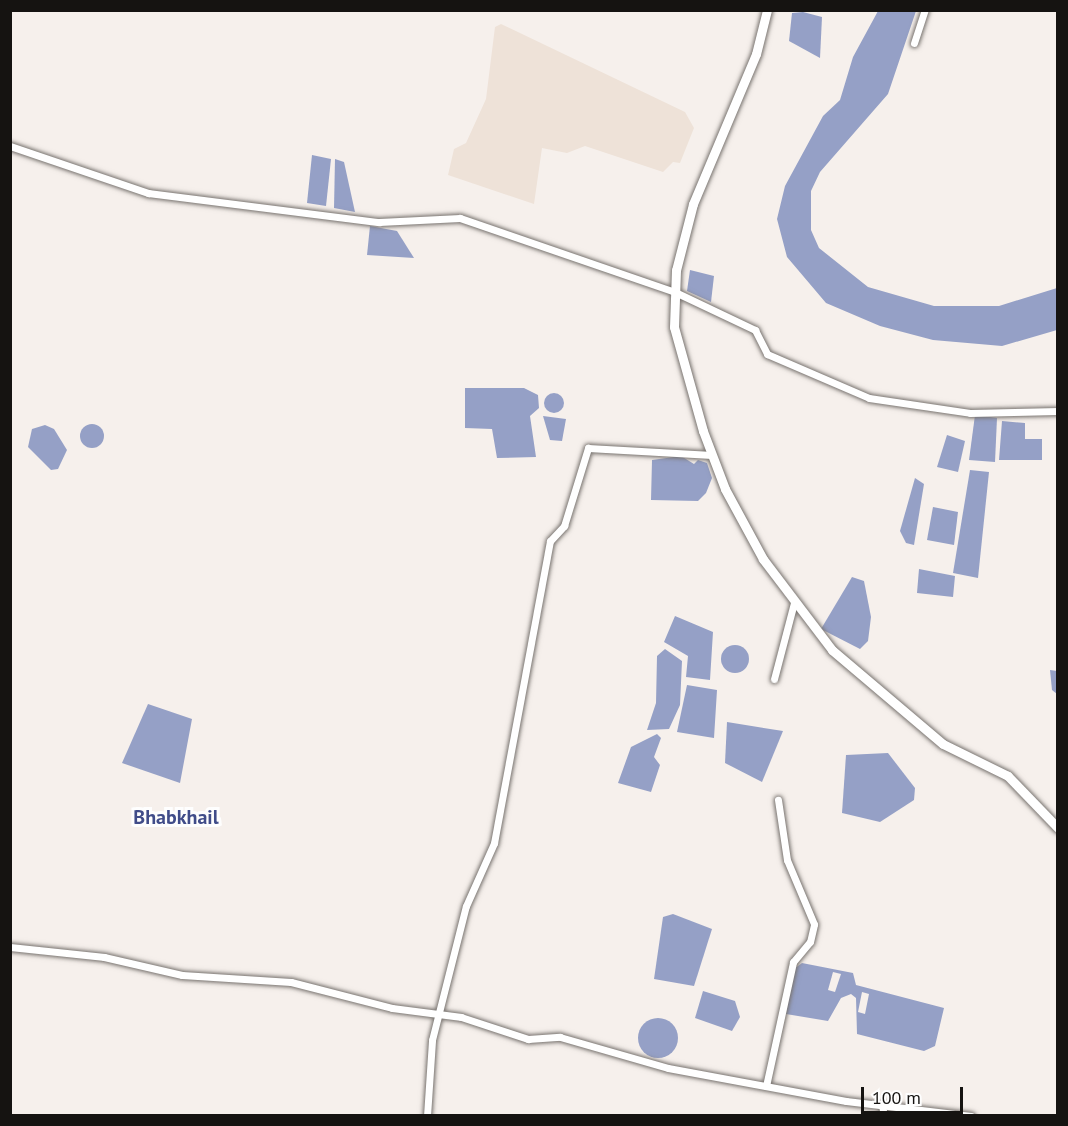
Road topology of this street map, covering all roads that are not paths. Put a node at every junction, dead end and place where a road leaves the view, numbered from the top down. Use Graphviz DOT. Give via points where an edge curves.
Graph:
graph roads {
  1 [pos="767,10"];
  2 [pos="925,10"];
  3 [pos="914,43"];
  4 [pos="10,146"];
  5 [pos="675,292"];
  6 [pos="1058,411"];
  7 [pos="712,455"];
  8 [pos="794,603"];
  9 [pos="774,679"];
  10 [pos="778,800"];
  11 [pos="1058,828"];
  12 [pos="10,947"];
  13 [pos="439,1012"];
  14 [pos="766,1086"];
  15 [pos="882,1105"];
  16 [pos="427,1116"];
  17 [pos="884,1116"];
  18 [pos="971,1116"];
  1 -- 5 [label="street" via="756,54 693,204"];
  2 -- 3 [label="street"];
  4 -- 5 [label="street" via="148,194 379,222 460,218"];
  5 -- 6 [label="street" via="755,330 767,354 869,398 970,413"];
  5 -- 7 [label="street" via="674,327"];
  7 -- 8 [label="street" via="763,559"];
  7 -- 13 [label="street" via="588,448 564,526 550,541 494,843 466,906"];
  8 -- 9 [label="street"];
  8 -- 11 [label="street" via="832,650 882,698 943,744 1008,776"];
  10 -- 14 [label="street" via="787,860 814,924 810,942 792,962"];
  12 -- 13 [label="street" via="104,957 182,975 291,982 392,1008"];
  13 -- 14 [label="street" via="528,1039 560,1037 668,1068"];
  13 -- 16 [label="street" via="428,1066"];
  14 -- 15 [label="street"];
  15 -- 17 [label="street"];
  15 -- 18 [label="street"];
}
